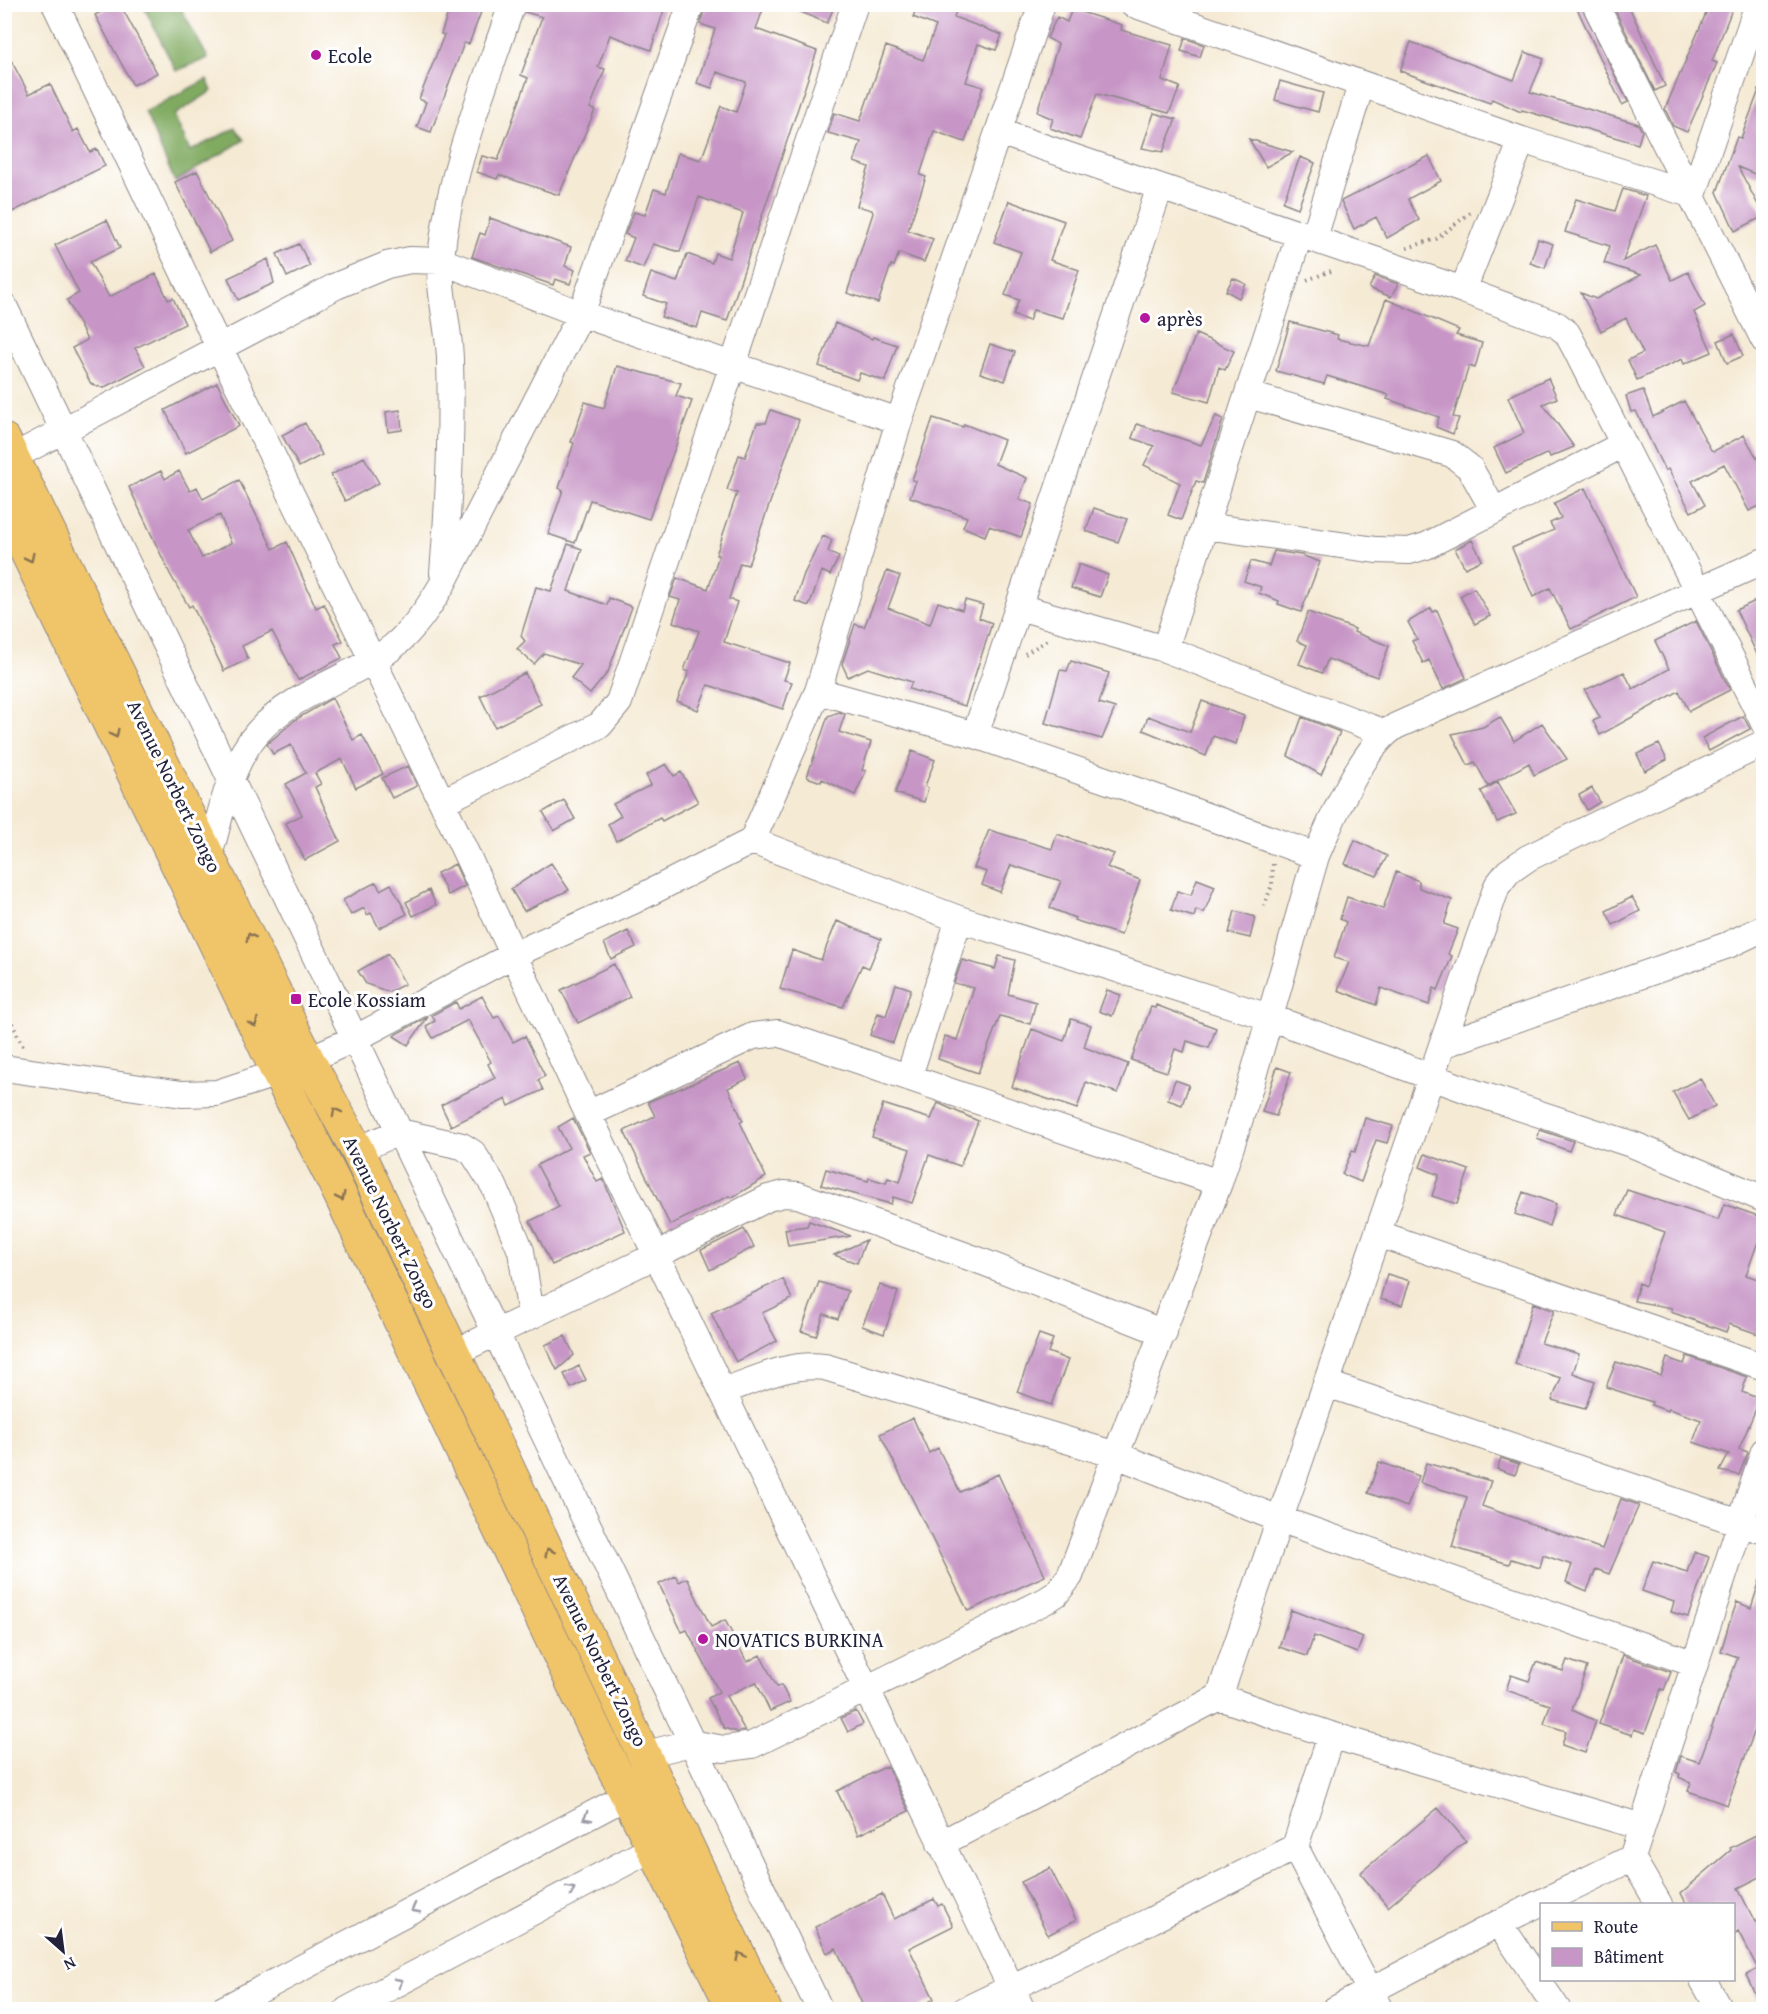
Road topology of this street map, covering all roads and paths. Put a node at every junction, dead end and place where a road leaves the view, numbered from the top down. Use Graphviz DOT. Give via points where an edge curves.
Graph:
graph roads {
  1 [pos="55,4"];
  2 [pos="512,4"];
  3 [pos="691,4"];
  4 [pos="855,4"];
  5 [pos="1042,4"];
  6 [pos="1133,4"];
  7 [pos="1595,4"];
  8 [pos="1758,4"];
  9 [pos="1362,84"];
  10 [pos="999,132"];
  11 [pos="1522,140"];
  12 [pos="1160,187"];
  13 [pos="1693,195"];
  14 [pos="1472,211"];
  15 [pos="1307,236"];
  16 [pos="1371,260"];
  17 [pos="441,261"];
  18 [pos="1463,290"];
  19 [pos="1282,291"];
  20 [pos="4,306"];
  21 [pos="582,314"];
  22 [pos="1764,340"];
  23 [pos="219,347"];
  24 [pos="733,364"];
  25 [pos="1249,395"];
  26 [pos="899,421"];
  27 [pos="65,430"];
  28 [pos="1622,445"];
  29 [pos="9,448"];
  30 [pos="4,505"];
  31 [pos="1493,509"];
  32 [pos="1205,526"];
  33 [pos="1764,561"];
  34 [pos="442,585"];
  35 [pos="1698,592"];
  36 [pos="1019,607"];
  37 [pos="1075,623"];
  38 [pos="1165,650"];
  39 [pos="373,659"];
  40 [pos="997,671"];
  41 [pos="818,691"];
  42 [pos="1764,723"];
  43 [pos="1385,733"];
  44 [pos="975,735"];
  45 [pos="1764,743"];
  46 [pos="231,775"];
  47 [pos="442,802"];
  48 [pos="752,841"];
  49 [pos="1278,842"];
  50 [pos="209,855"];
  51 [pos="1316,856"];
  52 [pos="1264,906"];
  53 [pos="959,919"];
  54 [pos="1764,928"];
  55 [pos="513,955"];
  56 [pos="4,1007"];
  57 [pos="1269,1017"];
  58 [pos="354,1039"];
  59 [pos="1442,1045"];
  60 [pos="308,1060"];
  61 [pos="4,1068"];
  62 [pos="36,1073"];
  63 [pos="279,1073"];
  64 [pos="909,1076"];
  65 [pos="1432,1077"];
  66 [pos="588,1114"];
  67 [pos="399,1132"];
  68 [pos="357,1150"];
  69 [pos="1219,1183"];
  70 [pos="1764,1199"];
  71 [pos="1379,1234"];
  72 [pos="657,1255"];
  73 [pos="531,1315"];
  74 [pos="495,1332"];
  75 [pos="1164,1333"];
  76 [pos="454,1353"];
  77 [pos="1764,1367"];
  78 [pos="1327,1384"];
  79 [pos="724,1391"];
  80 [pos="1764,1451"];
  81 [pos="1116,1455"];
  82 [pos="1279,1519"];
  83 [pos="1752,1527"];
  84 [pos="1695,1664"];
  85 [pos="866,1688"];
  86 [pos="1219,1697"];
  87 [pos="1331,1735"];
  88 [pos="691,1743"];
  89 [pos="651,1767"];
  90 [pos="628,1796"];
  91 [pos="1642,1827"];
  92 [pos="669,1840"];
  93 [pos="940,1844"];
  94 [pos="1295,1847"];
  95 [pos="1632,1858"];
  96 [pos="1658,1903"];
  97 [pos="1499,1923"];
  98 [pos="1704,1981"];
  99 [pos="1017,1999"];
  100 [pos="1375,2001"];
  101 [pos="222,2010"];
  102 [pos="347,2010"];
  103 [pos="734,2010"];
  104 [pos="765,2010"];
  105 [pos="820,2010"];
  106 [pos="965,2010"];
  107 [pos="1334,2010"];
  108 [pos="1558,2010"];
  109 [pos="1720,2010"];
  1 -- 23 [label="street"];
  2 -- 17 [label="street" via="457,166"];
  3 -- 21 [label="street"];
  4 -- 24 [label="street"];
  5 -- 10 [label="street"];
  6 -- 9 [label="street"];
  7 -- 13 [label="street"];
  8 -- 13 [label="street"];
  9 -- 11 [label="street"];
  9 -- 15 [label="street"];
  10 -- 12 [label="street"];
  10 -- 26 [label="street"];
  11 -- 13 [label="street"];
  11 -- 18 [label="street"];
  12 -- 15 [label="street"];
  12 -- 36 [label="street"];
  13 -- 22 [label="street"];
  14 -- 16 [label="path" via="1436,239"];
  15 -- 16 [label="street"];
  15 -- 19 [label="street"];
  16 -- 18 [label="street"];
  16 -- 19 [label="path" via="1327,272"];
  17 -- 21 [label="street"];
  17 -- 23 [label="street" via="410,260 358,276"];
  17 -- 34 [label="street" via="450,356 451,422"];
  18 -- 28 [label="street" via="1563,329"];
  19 -- 25 [label="street"];
  20 -- 27 [label="street"];
  21 -- 24 [label="street"];
  21 -- 34 [label="street"];
  23 -- 27 [label="street"];
  23 -- 39 [label="street"];
  24 -- 26 [label="street"];
  24 -- 47 [label="street" via="626,685 610,715 586,733"];
  25 -- 31 [label="street" via="1452,454 1470,468"];
  25 -- 32 [label="street"];
  26 -- 41 [label="street"];
  27 -- 29 [label="street"];
  27 -- 46 [label="street"];
  28 -- 31 [label="street"];
  28 -- 35 [label="street"];
  29 -- 50 [label="main road, Avenue Norbert Zongo"];
  30 -- 63 [label="main road, Avenue Norbert Zongo, one-way"];
  31 -- 32 [label="street" via="1426,546 1397,552"];
  32 -- 38 [label="street"];
  33 -- 35 [label="street"];
  34 -- 39 [label="street" via="416,622 387,651"];
  35 -- 42 [label="street"];
  35 -- 43 [label="street"];
  36 -- 37 [label="street"];
  36 -- 40 [label="street"];
  37 -- 38 [label="street"];
  37 -- 40 [label="path"];
  38 -- 43 [label="street"];
  39 -- 46 [label="street" via="283,710 257,733"];
  39 -- 47 [label="street"];
  40 -- 44 [label="street"];
  41 -- 44 [label="street"];
  41 -- 48 [label="street"];
  43 -- 51 [label="street" via="1370,751"];
  44 -- 49 [label="street"];
  45 -- 59 [label="street" via="1528,858 1508,872 1497,886"];
  46 -- 50 [label="street"];
  46 -- 58 [label="street"];
  47 -- 55 [label="street"];
  48 -- 53 [label="street"];
  48 -- 55 [label="street"];
  49 -- 51 [label="street"];
  49 -- 52 [label="path" via="1272,885"];
  60 -- 50 [label="main road, Avenue Norbert Zongo, one-way"];
  51 -- 57 [label="street"];
  53 -- 57 [label="street"];
  53 -- 64 [label="street"];
  54 -- 59 [label="street" via="1728,945"];
  55 -- 58 [label="street"];
  55 -- 66 [label="street"];
  56 -- 62 [label="path"];
  57 -- 65 [label="street"];
  57 -- 69 [label="street"];
  58 -- 60 [label="street"];
  58 -- 67 [label="street"];
  59 -- 65 [label="street"];
  60 -- 63 [label="street"];
  68 -- 60 [label="main road, Avenue Norbert Zongo, one-way"];
  61 -- 62 [label="street"];
  62 -- 63 [label="street" via="182,1094 218,1093"];
  63 -- 90 [label="main road, Avenue Norbert Zongo, one-way"];
  64 -- 66 [label="street" via="791,1036 763,1033"];
  64 -- 69 [label="street"];
  65 -- 70 [label="street" via="1634,1145"];
  65 -- 71 [label="street"];
  66 -- 72 [label="street"];
  67 -- 68 [label="street"];
  67 -- 73 [label="street" via="462,1146 473,1153 494,1186 521,1251"];
  67 -- 74 [label="street"];
  68 -- 76 [label="main road, Avenue Norbert Zongo"];
  69 -- 75 [label="street"];
  71 -- 77 [label="street"];
  71 -- 78 [label="street"];
  72 -- 73 [label="street"];
  72 -- 75 [label="street" via="768,1198 791,1194 983,1262"];
  72 -- 79 [label="street"];
  73 -- 74 [label="street"];
  74 -- 76 [label="street"];
  74 -- 88 [label="street"];
  75 -- 81 [label="street"];
  89 -- 76 [label="main road, Avenue Norbert Zongo, one-way"];
  78 -- 82 [label="street"];
  78 -- 83 [label="street"];
  79 -- 81 [label="street" via="791,1367 825,1367"];
  79 -- 85 [label="street"];
  80 -- 83 [label="street"];
  81 -- 82 [label="street"];
  81 -- 85 [label="street" via="1070,1576 1056,1594"];
  82 -- 84 [label="street"];
  82 -- 86 [label="street"];
  83 -- 84 [label="street"];
  84 -- 91 [label="street"];
  85 -- 88 [label="street" via="752,1745 724,1749"];
  85 -- 93 [label="street"];
  86 -- 87 [label="street"];
  86 -- 93 [label="street"];
  87 -- 91 [label="street"];
  87 -- 94 [label="street"];
  88 -- 89 [label="street"];
  88 -- 105 [label="street"];
  89 -- 90 [label="street"];
  89 -- 92 [label="main road, Avenue Norbert Zongo"];
  90 -- 92 [label="main road, Avenue Norbert Zongo"];
  90 -- 101 [label="street, one-way"];
  91 -- 95 [label="street"];
  102 -- 92 [label="street, one-way"];
  92 -- 103 [label="main road, Avenue Norbert Zongo"];
  104 -- 92 [label="main road, Avenue Norbert Zongo, one-way"];
  93 -- 99 [label="street"];
  94 -- 99 [label="street"];
  94 -- 100 [label="street"];
  95 -- 96 [label="street"];
  95 -- 97 [label="street"];
  97 -- 100 [label="street"];
  97 -- 108 [label="street"];
  98 -- 109 [label="street"];
  99 -- 106 [label="street"];
  100 -- 107 [label="street"];
}
